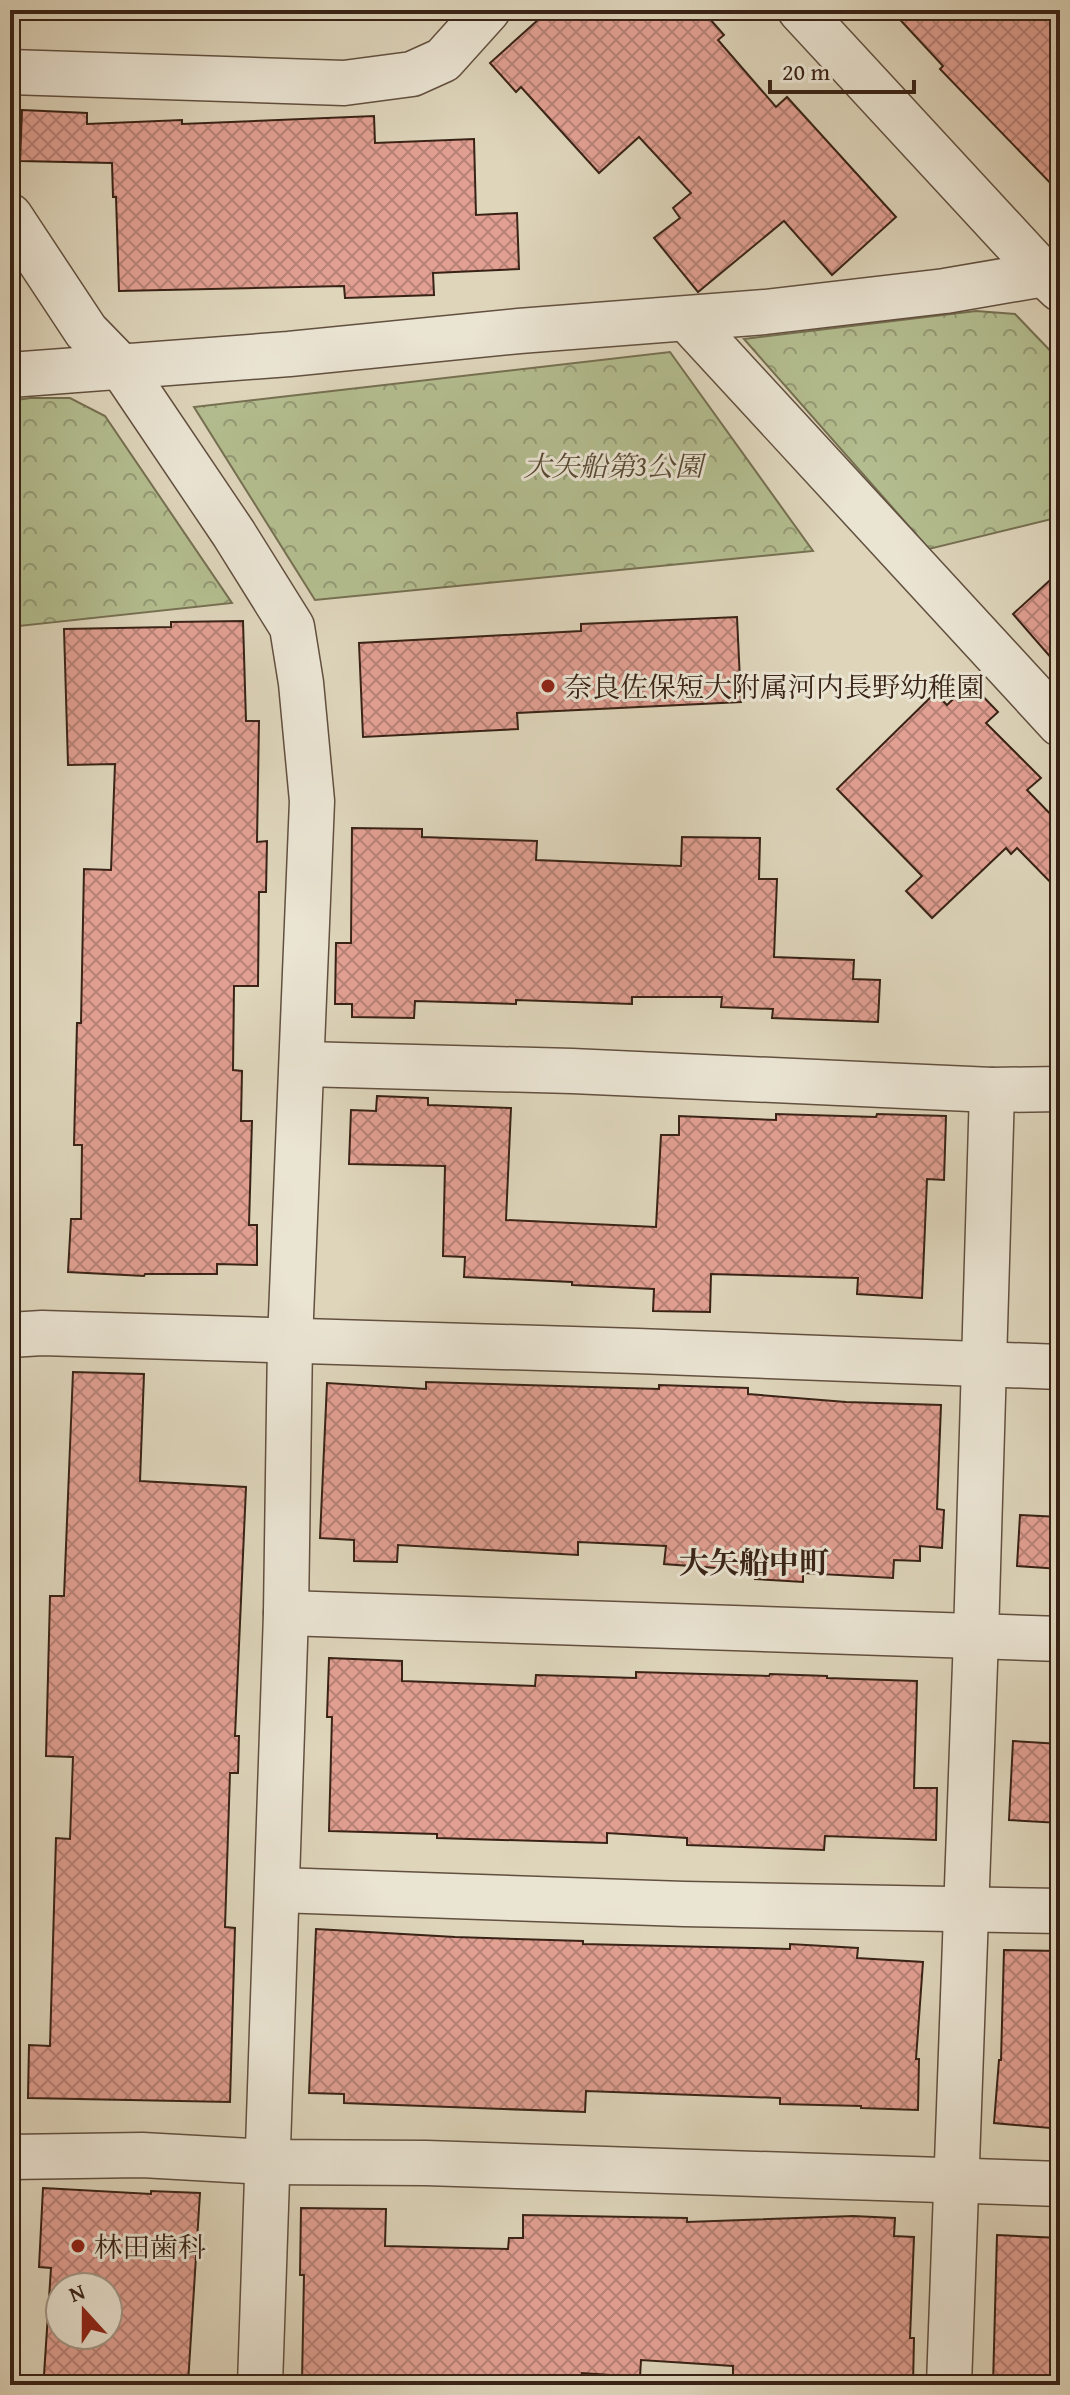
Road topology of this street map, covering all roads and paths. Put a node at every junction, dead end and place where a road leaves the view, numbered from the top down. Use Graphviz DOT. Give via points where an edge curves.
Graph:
graph roads {
  1 [pos="488,10"];
  2 [pos="800,10"];
  3 [pos="10,72"];
  4 [pos="10,216"];
  5 [pos="1052,281"];
  6 [pos="687,319"];
  7 [pos="122,368"];
  8 [pos="10,375"];
  9 [pos="1060,724"];
  10 [pos="303,1064"];
  11 [pos="1060,1089"];
  12 [pos="992,1090"];
  13 [pos="10,1335"];
  14 [pos="290,1341"];
  15 [pos="983,1363"];
  16 [pos="1060,1367"];
  17 [pos="286,1613"];
  18 [pos="976,1636"];
  19 [pos="1060,1639"];
  20 [pos="278,1890"];
  21 [pos="966,1909"];
  22 [pos="1060,1911"];
  23 [pos="10,2157"];
  24 [pos="267,2162"];
  25 [pos="956,2180"];
  26 [pos="1060,2184"];
  27 [pos="260,2385"];
  28 [pos="949,2385"];
  1 -- 3 [label="street" via="443,60 412,74 344,83"];
  2 -- 5 [label="street"];
  4 -- 7 [label="street" via="86,331"];
  5 -- 6 [label="street"];
  6 -- 7 [label="street"];
  6 -- 9 [label="street"];
  7 -- 8 [label="street"];
  7 -- 10 [label="street" via="292,627 312,801"];
  10 -- 12 [label="street"];
  10 -- 14 [label="street"];
  11 -- 12 [label="street"];
  12 -- 15 [label="street"];
  13 -- 14 [label="street"];
  14 -- 15 [label="street"];
  14 -- 17 [label="street"];
  15 -- 16 [label="street"];
  15 -- 18 [label="street"];
  17 -- 18 [label="street"];
  17 -- 20 [label="street"];
  18 -- 19 [label="street"];
  18 -- 21 [label="street"];
  20 -- 21 [label="street"];
  20 -- 24 [label="street"];
  21 -- 22 [label="street"];
  21 -- 25 [label="street"];
  23 -- 24 [label="street" via="142,2155"];
  24 -- 25 [label="street"];
  24 -- 27 [label="street"];
  25 -- 26 [label="street"];
  25 -- 28 [label="street"];
}
